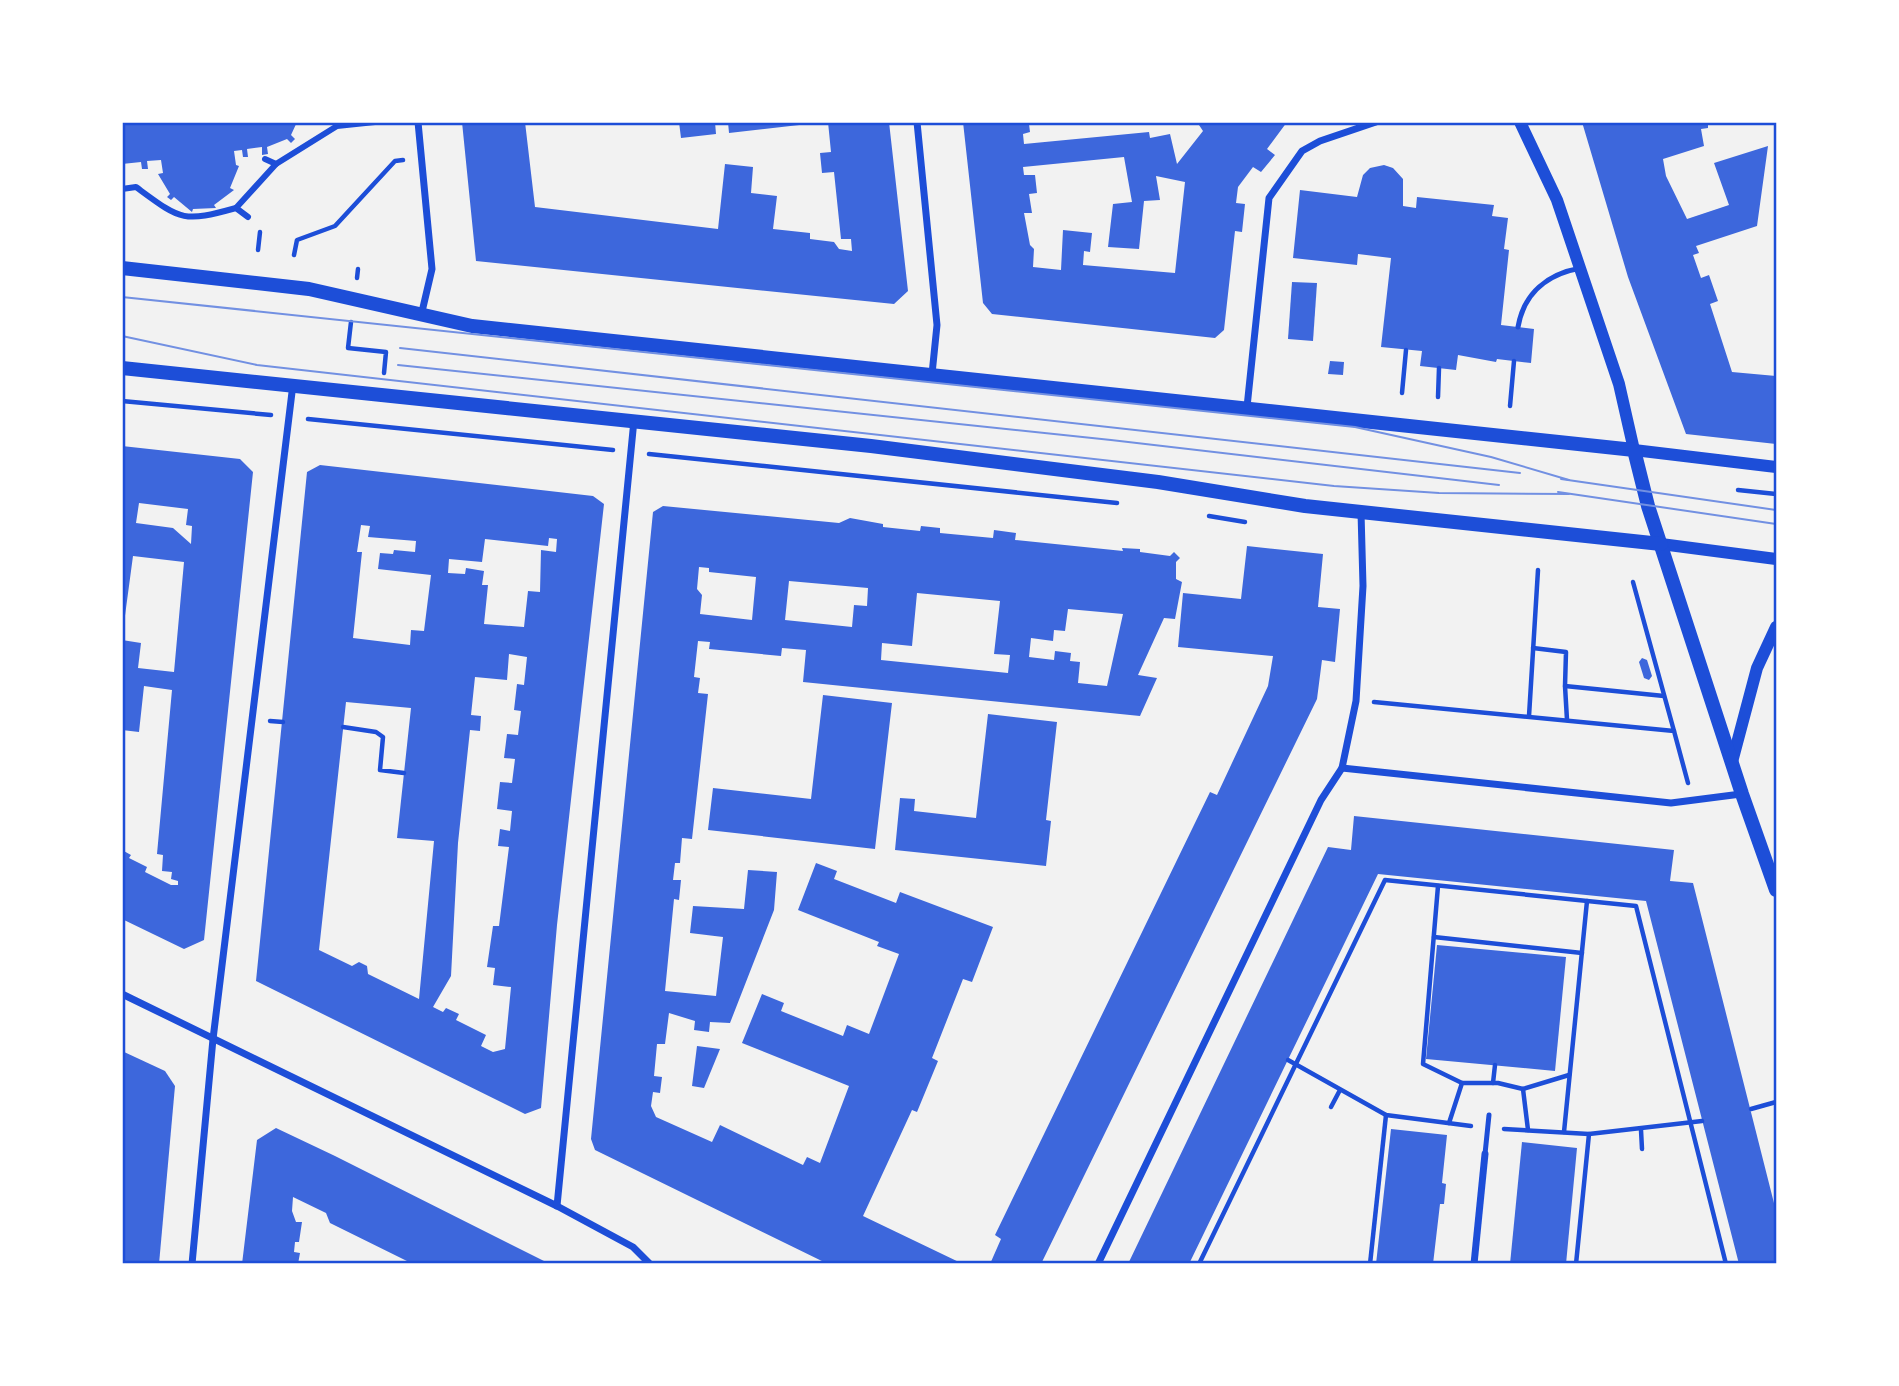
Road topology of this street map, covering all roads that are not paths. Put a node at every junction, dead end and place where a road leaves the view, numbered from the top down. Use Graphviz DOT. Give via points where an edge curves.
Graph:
graph roads {
  1 [pos="374,122"];
  2 [pos="418,122"];
  3 [pos="917,122"];
  4 [pos="1376,122"];
  5 [pos="1520,122"];
  6 [pos="365,123"];
  7 [pos="265,159"];
  8 [pos="276,164"];
  9 [pos="122,189"];
  10 [pos="236,208"];
  11 [pos="248,217"];
  12 [pos="122,268"];
  13 [pos="1581,268"];
  14 [pos="421,316"];
  15 [pos="1518,327"];
  16 [pos="122,368"];
  17 [pos="932,374"];
  18 [pos="293,384"];
  19 [pos="1247,407"];
  20 [pos="634,420"];
  21 [pos="1634,450"];
  22 [pos="1776,467"];
  23 [pos="1361,512"];
  24 [pos="1661,544"];
  25 [pos="1776,559"];
  26 [pos="1776,628"];
  27 [pos="1732,763"];
  28 [pos="1342,768"];
  29 [pos="1742,794"];
  30 [pos="1776,890"];
  31 [pos="122,994"];
  32 [pos="213,1039"];
  33 [pos="1489,1115"];
  34 [pos="1485,1154"];
  35 [pos="557,1206"];
  36 [pos="192,1264"];
  37 [pos="650,1264"];
  38 [pos="1098,1264"];
  39 [pos="1474,1264"];
  1 -- 6 [label="street"];
  2 -- 14 [label="street" via="432,269"];
  3 -- 17 [label="street" via="937,325"];
  4 -- 19 [label="street" via="1302,151 1269,198"];
  5 -- 13 [label="street" via="1557,200"];
  6 -- 8 [label="street" via="337,126"];
  7 -- 8 [label="street"];
  8 -- 10 [label="street"];
  9 -- 10 [label="street" via="136,187 175,215 197,219"];
  10 -- 11 [label="street"];
  12 -- 14 [label="main road" via="278,284"];
  13 -- 15 [label="lane" via="1564,271 1537,288 1526,302"];
  13 -- 21 [label="street" via="1619,384"];
  14 -- 17 [label="main road" via="472,326"];
  16 -- 18 [label="main road"];
  17 -- 19 [label="main road"];
  18 -- 20 [label="main road"];
  18 -- 32 [label="street"];
  19 -- 21 [label="main road"];
  20 -- 23 [label="main road" via="1158,482"];
  20 -- 35 [label="street"];
  21 -- 22 [label="street"];
  21 -- 24 [label="main road"];
  23 -- 24 [label="main road"];
  23 -- 28 [label="street" via="1363,586 1356,701"];
  24 -- 25 [label="street"];
  24 -- 27 [label="main road"];
  26 -- 27 [label="street" via="1758,668"];
  27 -- 29 [label="main road"];
  28 -- 29 [label="street" via="1671,803"];
  28 -- 38 [label="street" via="1321,800"];
  29 -- 30 [label="main road"];
  31 -- 32 [label="street"];
  32 -- 35 [label="street"];
  32 -- 36 [label="street"];
  33 -- 34 [label="lane"];
  34 -- 39 [label="street"];
  35 -- 37 [label="street" via="633,1247"];
}
